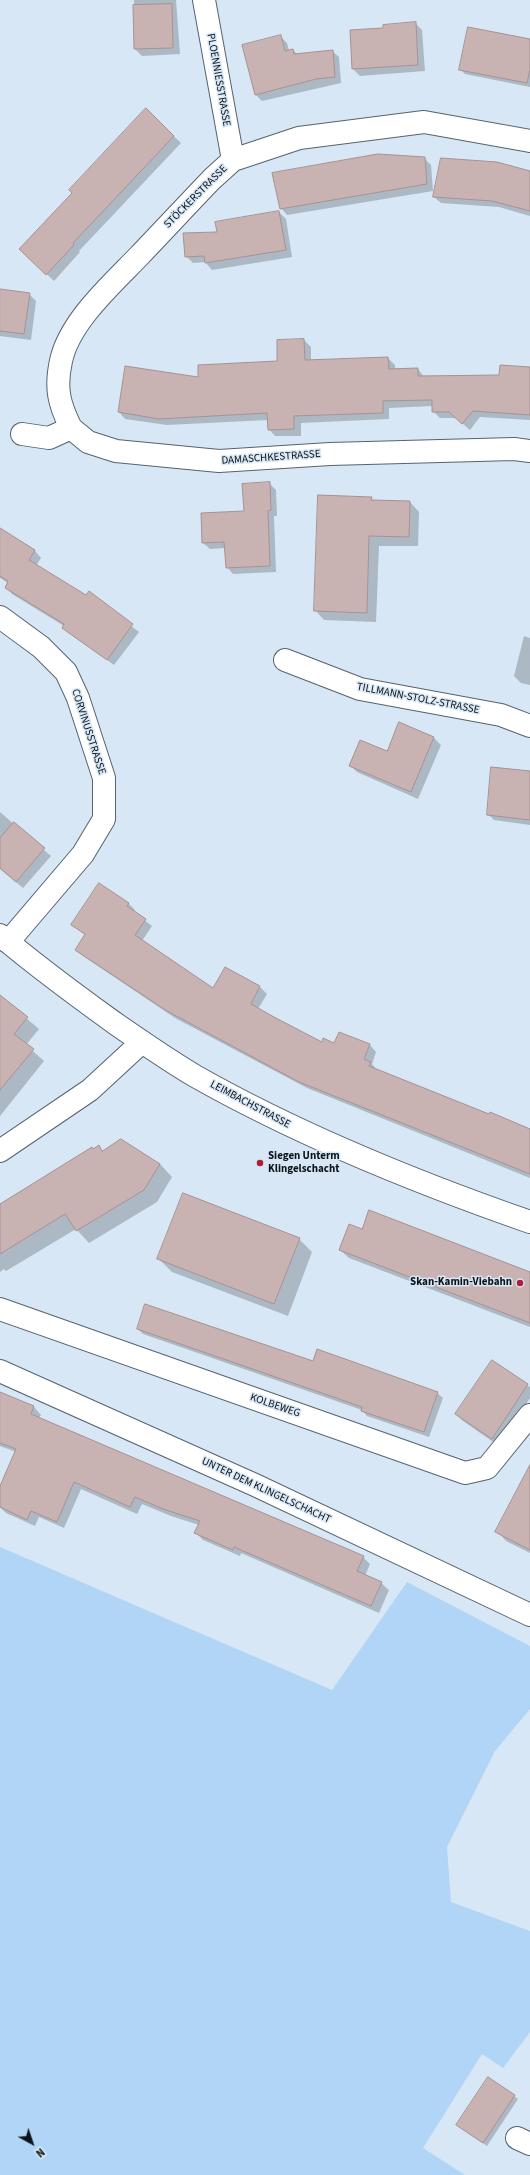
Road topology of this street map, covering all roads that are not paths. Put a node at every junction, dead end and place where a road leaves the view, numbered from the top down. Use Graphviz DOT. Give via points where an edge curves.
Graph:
graph roads {
  1 [pos="204,0"];
  2 [pos="530,141"];
  3 [pos="233,160"];
  4 [pos="71,428"];
  5 [pos="22,434"];
  6 [pos="530,451"];
  7 [pos="0,617"];
  8 [pos="285,660"];
  9 [pos="530,726"];
  10 [pos="4,938"];
  11 [pos="142,1042"];
  12 [pos="0,1151"];
  13 [pos="530,1222"];
  14 [pos="0,1309"];
  15 [pos="0,1372"];
  16 [pos="530,1414"];
  17 [pos="530,1615"];
  1 -- 3 [label="street, PLOENNIESSTRASSE"];
  2 -- 3 [label="street, STÖCKERSTRASSE" via="424,122 299,138"];
  3 -- 4 [label="street, STÖCKERSTRASSE" via="95,303 74,330 61,359 58,385 61,408"];
  4 -- 5 [label="street" via="49,438"];
  4 -- 6 [label="street, DAMASCHKESTRASSE" via="88,442 116,451 219,461 330,454 514,449"];
  7 -- 10 [label="street, CORVINUSSTRASSE" via="41,647 66,672 78,698 104,778 104,819 87,848"];
  8 -- 9 [label="street, TILLMANN-STOLZ-STRASSE" via="360,689 501,715"];
  10 -- 11 [label="street, LEIMBACHSTRASSE" via="53,979"];
  11 -- 12 [label="street" via="90,1090"];
  11 -- 13 [label="street, LEIMBACHSTRASSE" via="194,1076 293,1127 455,1196"];
  14 -- 16 [label="street, KOLBEWEG" via="466,1473 487,1468"];
  15 -- 17 [label="street, UNTER DEM KLINGELSCHACHT" via="255,1485"];
}
